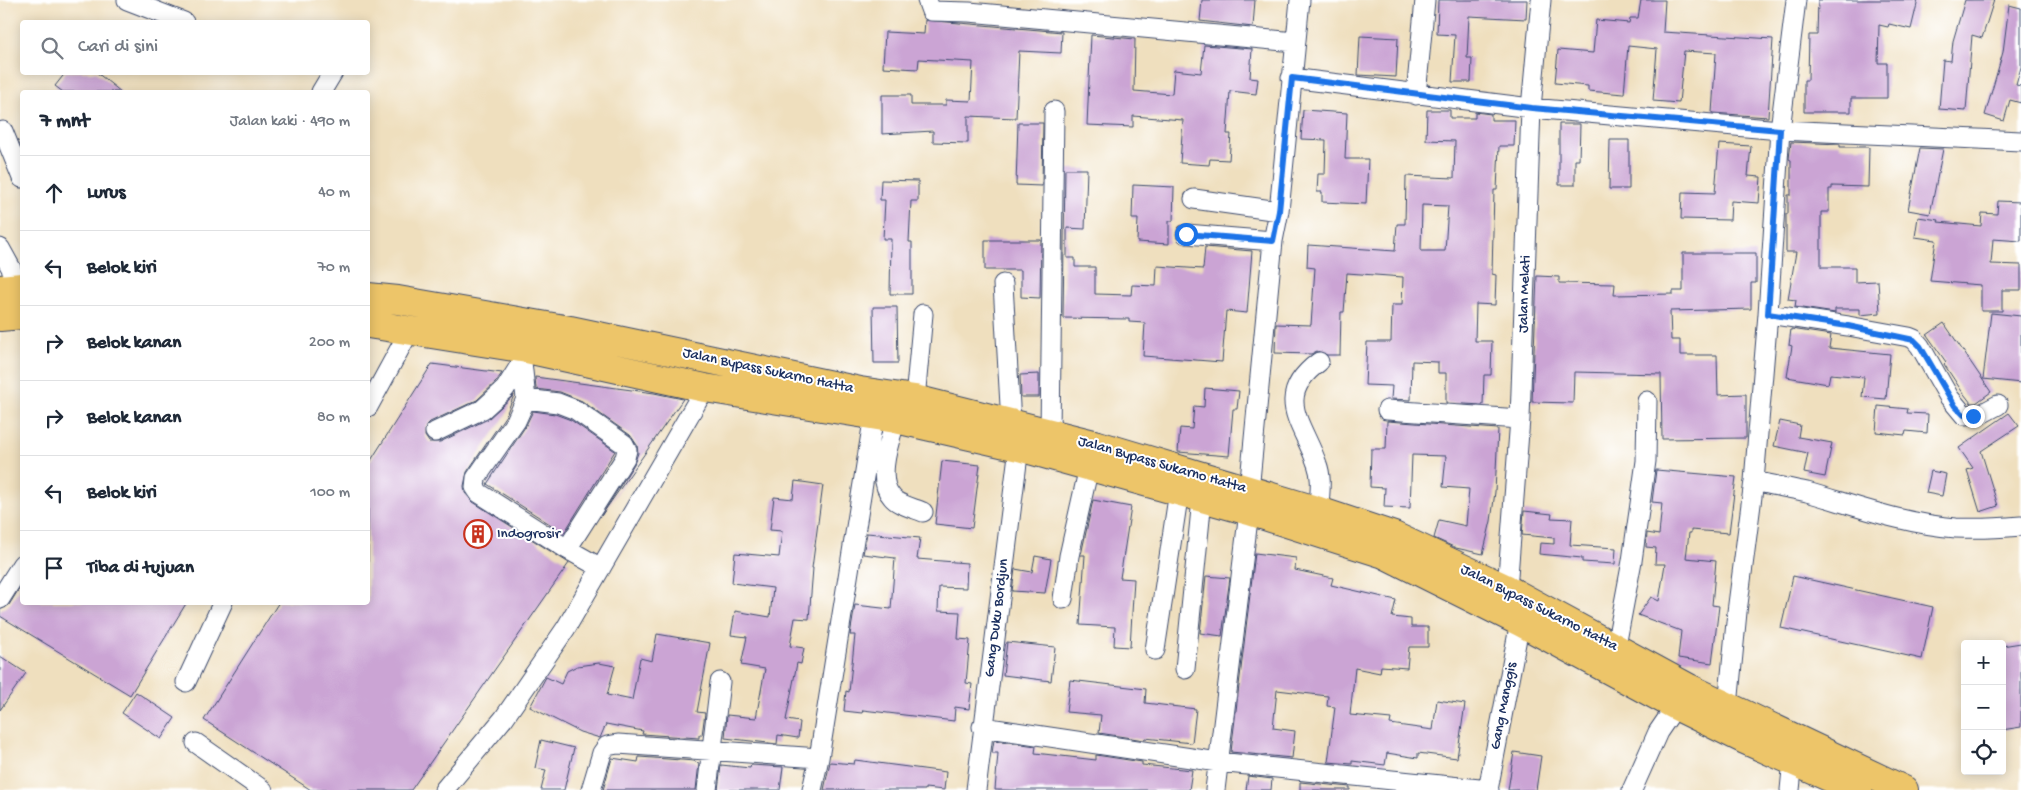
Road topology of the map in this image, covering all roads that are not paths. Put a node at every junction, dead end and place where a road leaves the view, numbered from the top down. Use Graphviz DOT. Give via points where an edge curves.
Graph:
graph roads {
  1 [pos="126,0"];
  2 [pos="927,0"];
  3 [pos="1300,0"];
  4 [pos="1426,0"];
  5 [pos="1541,0"];
  6 [pos="1796,0"];
  7 [pos="179,20"];
  8 [pos="1295,42"];
  9 [pos="331,75"];
  10 [pos="1292,78"];
  11 [pos="322,90"];
  12 [pos="1416,95"];
  13 [pos="1532,108"];
  14 [pos="1054,111"];
  15 [pos="3,130"];
  16 [pos="1780,130"];
  17 [pos="2021,141"];
  18 [pos="20,173"];
  19 [pos="1194,199"];
  20 [pos="1279,211"];
  21 [pos="1186,234"];
  22 [pos="1273,241"];
  23 [pos="0,248"];
  24 [pos="1004,284"];
  25 [pos="13,288"];
  26 [pos="370,297"];
  27 [pos="923,314"];
  28 [pos="1768,314"];
  29 [pos="20,315"];
  30 [pos="0,317"];
  31 [pos="370,324"];
  32 [pos="410,330"];
  33 [pos="671,350"];
  34 [pos="524,356"];
  35 [pos="711,359"];
  36 [pos="1319,362"];
  37 [pos="665,379"];
  38 [pos="705,388"];
  39 [pos="526,399"];
  40 [pos="915,399"];
  41 [pos="1648,401"];
  42 [pos="370,403"];
  43 [pos="1998,405"];
  44 [pos="1387,410"];
  45 [pos="885,417"];
  46 [pos="1520,419"];
  47 [pos="435,432"];
  48 [pos="1050,433"];
  49 [pos="1015,435"];
  50 [pos="1089,467"];
  51 [pos="1754,481"];
  52 [pos="1191,494"];
  53 [pos="1249,501"];
  54 [pos="1319,511"];
  55 [pos="923,512"];
  56 [pos="2021,526"];
  57 [pos="567,549"];
  58 [pos="20,567"];
  59 [pos="601,568"];
  60 [pos="1506,589"];
  61 [pos="1063,599"];
  62 [pos="0,600"];
  63 [pos="222,605"];
  64 [pos="1520,622"];
  65 [pos="1616,646"];
  66 [pos="1155,650"];
  67 [pos="1185,669"];
  68 [pos="1645,676"];
  69 [pos="186,682"];
  70 [pos="720,682"];
  71 [pos="1683,697"];
  72 [pos="1728,706"];
  73 [pos="982,727"];
  74 [pos="196,743"];
  75 [pos="711,750"];
  76 [pos="819,758"];
  77 [pos="1793,760"];
  78 [pos="1218,762"];
  79 [pos="262,790"];
  80 [pos="444,790"];
  81 [pos="591,790"];
  82 [pos="707,790"];
  83 [pos="812,790"];
  84 [pos="976,790"];
  85 [pos="1215,790"];
  86 [pos="1488,790"];
  87 [pos="1632,790"];
  88 [pos="1790,790"];
  89 [pos="1858,790"];
  90 [pos="1904,790"];
  1 -- 7 [label="street"];
  2 -- 8 [label="street" via="931,10"];
  3 -- 8 [label="street"];
  4 -- 12 [label="street"];
  5 -- 13 [label="street, Jalan Melati"];
  6 -- 16 [label="street"];
  8 -- 10 [label="street"];
  9 -- 11 [label="street"];
  10 -- 12 [label="street"];
  10 -- 20 [label="street"];
  12 -- 13 [label="street"];
  13 -- 16 [label="street"];
  13 -- 46 [label="street, Jalan Melati"];
  14 -- 48 [label="street"];
  15 -- 18 [label="street"];
  16 -- 17 [label="street"];
  16 -- 28 [label="street"];
  19 -- 20 [label="street"];
  20 -- 22 [label="street"];
  21 -- 22 [label="street"];
  22 -- 53 [label="street"];
  23 -- 25 [label="street" via="11,268"];
  24 -- 49 [label="street, Gang Duku Bordjun"];
  26 -- 33 [label="highway, Jalan Bypass Sukarno Hatta" via="515,320"];
  27 -- 40 [label="street"];
  28 -- 43 [label="street" via="1909,337 1920,346 1949,397 1964,415 1981,414"];
  28 -- 51 [label="street"];
  29 -- 30 [label="highway"];
  31 -- 32 [label="highway, Jalan Bypass Sukarno Hatta"];
  32 -- 34 [label="highway, Jalan Bypass Sukarno Hatta"];
  32 -- 42 [label="street"];
  33 -- 35 [label="highway, Jalan Bypass Sukarno Hatta"];
  33 -- 37 [label="highway"];
  34 -- 37 [label="highway, Jalan Bypass Sukarno Hatta"];
  34 -- 39 [label="street"];
  34 -- 47 [label="street" via="505,389 484,409"];
  35 -- 38 [label="highway"];
  35 -- 40 [label="highway, Jalan Bypass Sukarno Hatta" via="860,391"];
  36 -- 54 [label="street" via="1309,370 1293,396 1294,412 1318,466 1321,485"];
  37 -- 38 [label="highway, Jalan Bypass Sukarno Hatta"];
  38 -- 45 [label="highway, Jalan Bypass Sukarno Hatta"];
  38 -- 59 [label="street"];
  39 -- 57 [label="street" via="516,421 476,478 475,487 479,494"];
  39 -- 57 [label="street" via="576,410 624,444 627,450 626,458"];
  40 -- 49 [label="highway, Jalan Bypass Sukarno Hatta"];
  41 -- 65 [label="street" via="1646,461"];
  44 -- 46 [label="street"];
  45 -- 49 [label="highway, Jalan Bypass Sukarno Hatta"];
  45 -- 55 [label="street" via="886,490 893,499"];
  45 -- 76 [label="street"];
  46 -- 60 [label="street, Jalan Melati"];
  48 -- 49 [label="highway, Jalan Bypass Sukarno Hatta"];
  48 -- 53 [label="highway, Jalan Bypass Sukarno Hatta" via="1098,445"];
  49 -- 50 [label="highway, Jalan Bypass Sukarno Hatta"];
  49 -- 73 [label="street, Gang Duku Bordjun"];
  50 -- 52 [label="highway, Jalan Bypass Sukarno Hatta"];
  50 -- 61 [label="street" via="1070,548"];
  51 -- 56 [label="street" via="1915,522 1956,528"];
  51 -- 72 [label="street"];
  52 -- 53 [label="highway, Jalan Bypass Sukarno Hatta"];
  52 -- 66 [label="street"];
  52 -- 67 [label="street"];
  53 -- 54 [label="highway, Jalan Bypass Sukarno Hatta"];
  53 -- 64 [label="highway, Jalan Bypass Sukarno Hatta" via="1384,554"];
  53 -- 78 [label="street"];
  54 -- 60 [label="highway, Jalan Bypass Sukarno Hatta" via="1394,536"];
  57 -- 59 [label="street"];
  58 -- 62 [label="street"];
  59 -- 80 [label="street" via="566,628 504,718"];
  60 -- 65 [label="highway, Jalan Bypass Sukarno Hatta"];
  63 -- 69 [label="street"];
  64 -- 68 [label="highway, Jalan Bypass Sukarno Hatta"];
  64 -- 86 [label="street, Gang Manggis"];
  65 -- 68 [label="highway, Jalan Bypass Sukarno Hatta"];
  68 -- 71 [label="highway, Jalan Bypass Sukarno Hatta"];
  70 -- 75 [label="street"];
  71 -- 72 [label="highway, Jalan Bypass Sukarno Hatta"];
  71 -- 77 [label="highway, Jalan Bypass Sukarno Hatta" via="1745,740"];
  71 -- 87 [label="street" via="1654,739"];
  72 -- 90 [label="highway, Jalan Bypass Sukarno Hatta"];
  73 -- 78 [label="street"];
  73 -- 84 [label="street, Gang Duku Bordjun"];
  74 -- 79 [label="street"];
  75 -- 76 [label="street"];
  75 -- 81 [label="street" via="628,744 607,746 599,759"];
  75 -- 82 [label="street"];
  76 -- 83 [label="street"];
  77 -- 88 [label="street"];
  77 -- 89 [label="highway, Jalan Bypass Sukarno Hatta"];
  78 -- 85 [label="street"];
  78 -- 86 [label="street"];
}
